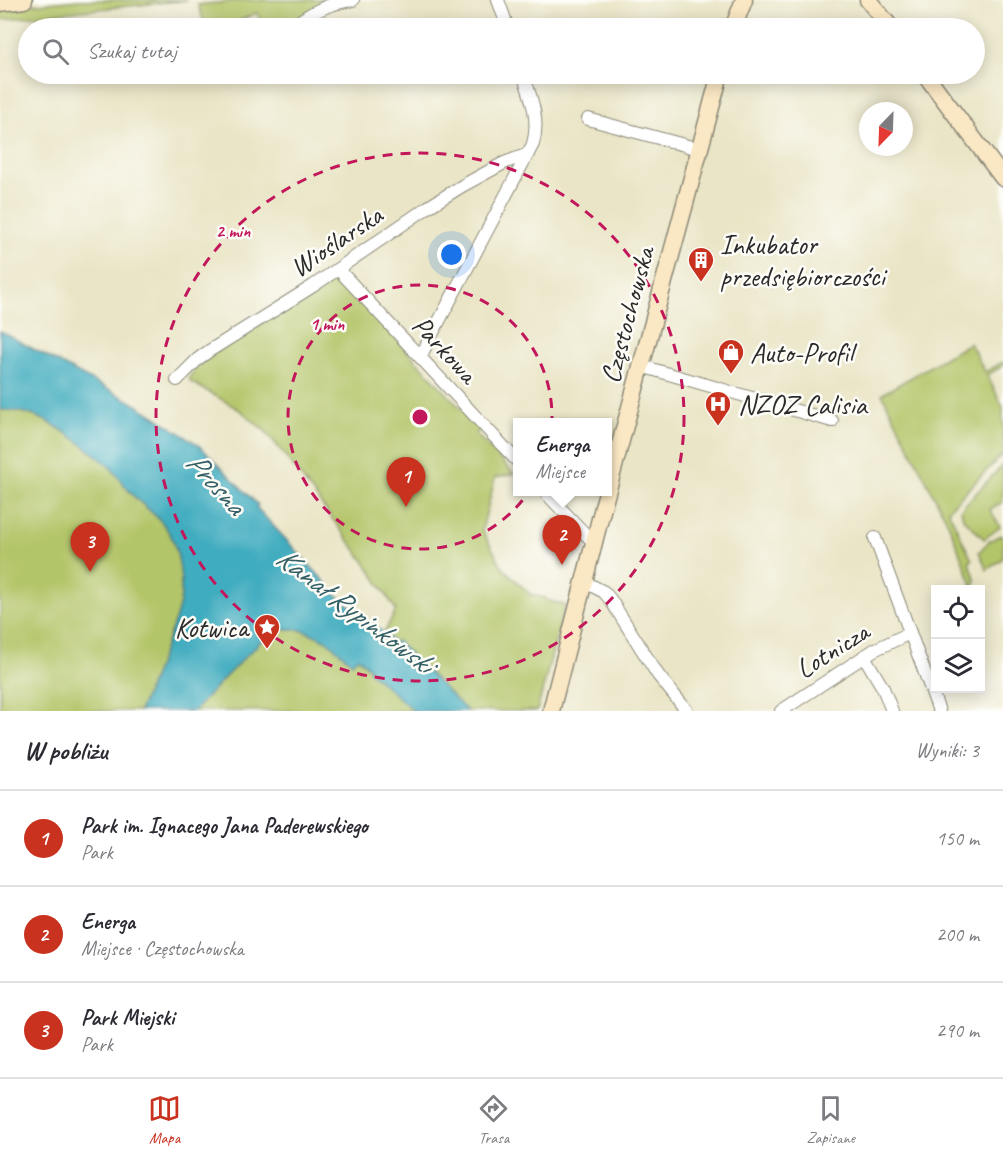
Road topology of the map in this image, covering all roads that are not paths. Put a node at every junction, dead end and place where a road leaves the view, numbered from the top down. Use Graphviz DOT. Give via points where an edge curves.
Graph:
graph roads {
  1 [pos="24,0"];
  2 [pos="353,0"];
  3 [pos="498,0"];
  4 [pos="868,0"];
  5 [pos="744,1"];
  6 [pos="0,3"];
  7 [pos="303,18"];
  8 [pos="504,18"];
  9 [pos="737,18"];
  10 [pos="883,18"];
  11 [pos="526,84"];
  12 [pos="717,84"];
  13 [pos="932,84"];
  14 [pos="588,119"];
  15 [pos="699,149"];
  16 [pos="528,154"];
  17 [pos="1003,178"];
  18 [pos="338,268"];
  19 [pos="420,357"];
  20 [pos="641,366"];
  21 [pos="177,380"];
  22 [pos="832,421"];
  23 [pos="513,457"];
  24 [pos="612,475"];
  25 [pos="549,496"];
  26 [pos="606,496"];
  27 [pos="875,538"];
  28 [pos="594,542"];
  29 [pos="585,582"];
  30 [pos="910,633"];
  31 [pos="864,656"];
  32 [pos="551,711"];
  33 [pos="687,711"];
  34 [pos="781,711"];
  35 [pos="892,711"];
  36 [pos="939,711"];
  1 -- 6 [label="street"];
  2 -- 7 [label="street" via="335,3"];
  3 -- 8 [label="street"];
  4 -- 10 [label="street"];
  5 -- 9 [label="street"];
  11 -- 16 [label="street" via="537,123"];
  12 -- 15 [label="street, Częstochowska"];
  13 -- 17 [label="street"];
  14 -- 15 [label="street"];
  15 -- 20 [label="street, Częstochowska"];
  16 -- 18 [label="street, Wioślarska" via="462,186"];
  16 -- 19 [label="street"];
  18 -- 19 [label="street, Parkowa"];
  18 -- 21 [label="street, Wioślarska" via="209,351"];
  19 -- 23 [label="street, Parkowa"];
  20 -- 22 [label="street"];
  20 -- 24 [label="street, Częstochowska"];
  25 -- 28 [label="street"];
  26 -- 28 [label="street, Częstochowska"];
  27 -- 30 [label="street"];
  28 -- 29 [label="street, Częstochowska"];
  29 -- 32 [label="street, Częstochowska"];
  29 -- 33 [label="street" via="610,599 658,675"];
  30 -- 31 [label="street, Lotnicza"];
  30 -- 36 [label="street"];
  31 -- 34 [label="street, Lotnicza"];
  31 -- 35 [label="street"];
}
